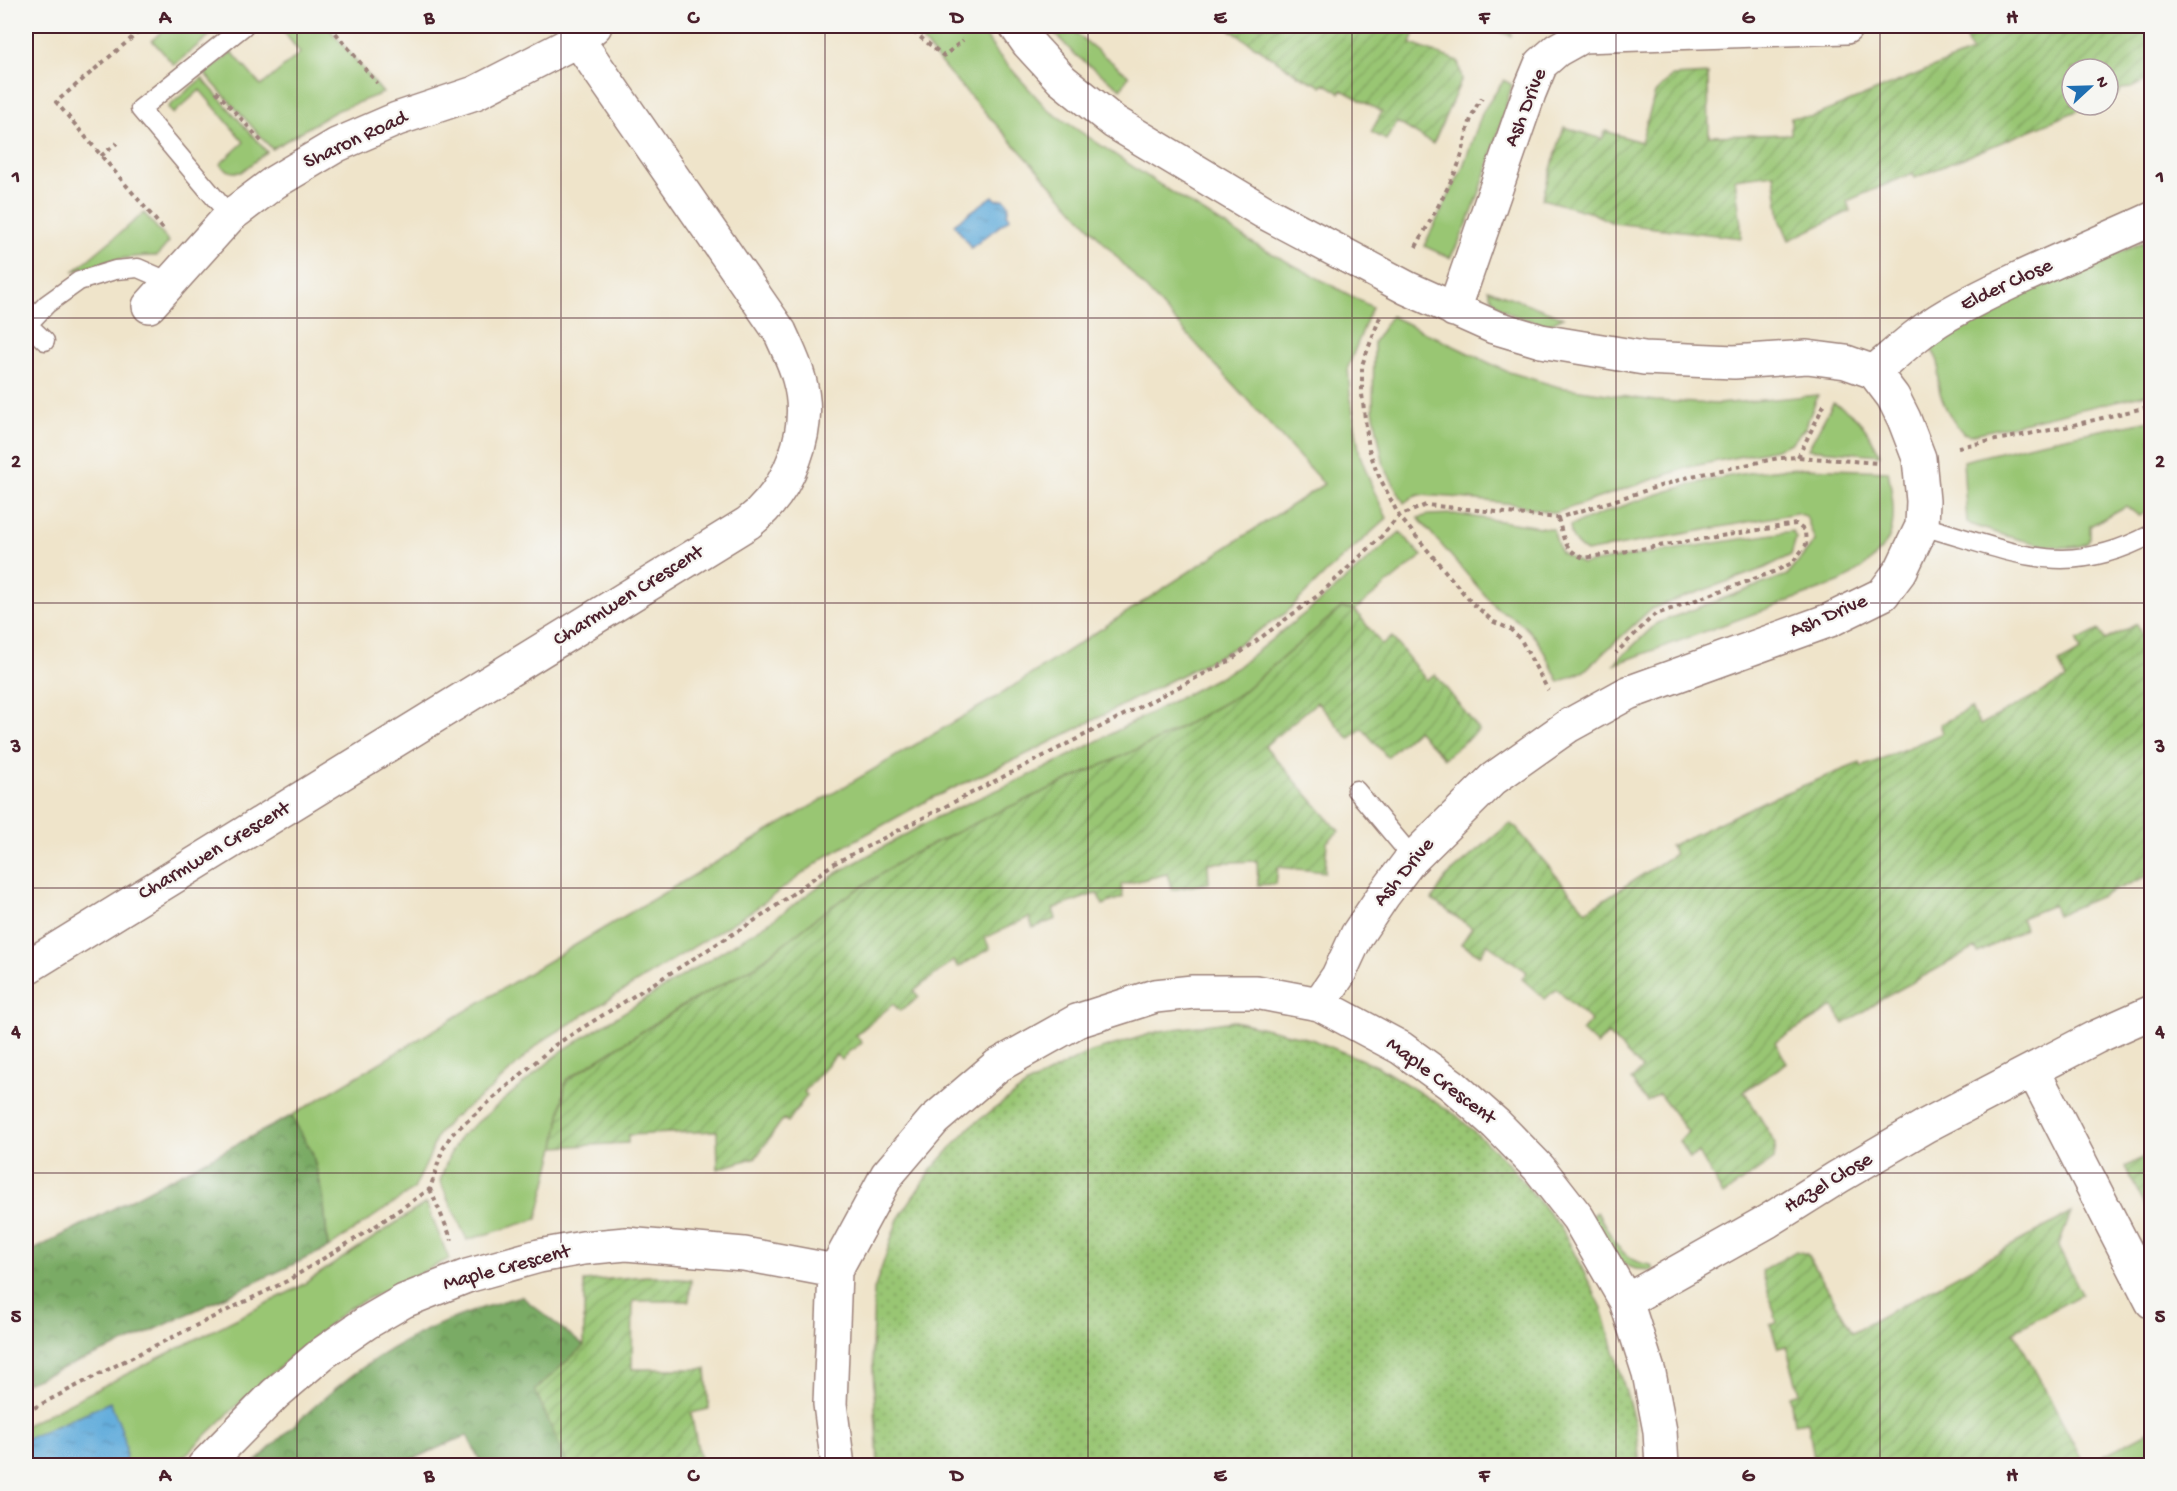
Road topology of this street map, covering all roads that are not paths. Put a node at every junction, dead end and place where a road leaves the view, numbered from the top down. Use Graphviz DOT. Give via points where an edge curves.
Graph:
graph roads {
  1 [pos="244,26"];
  2 [pos="1016,26"];
  3 [pos="1846,27"];
  4 [pos="587,33"];
  5 [pos="230,216"];
  6 [pos="2151,219"];
  7 [pos="180,271"];
  8 [pos="149,306"];
  9 [pos="1454,310"];
  10 [pos="26,324"];
  11 [pos="45,341"];
  12 [pos="1860,367"];
  13 [pos="1922,526"];
  14 [pos="2151,534"];
  15 [pos="1356,790"];
  16 [pos="1413,858"];
  17 [pos="26,968"];
  18 [pos="1319,1004"];
  19 [pos="2151,1012"];
  20 [pos="2034,1070"];
  21 [pos="835,1271"];
  22 [pos="1626,1301"];
  23 [pos="2151,1302"];
  24 [pos="204,1466"];
  25 [pos="838,1466"];
  26 [pos="1662,1466"];
  1 -- 5 [label="lane" via="140,109"];
  2 -- 9 [label="street" via="1062,80 1114,122 1264,212"];
  3 -- 9 [label="street, Ash Drive" via="1582,36 1557,50 1541,64 1529,93"];
  4 -- 5 [label="street, Sharon Road" via="475,93 404,116 337,145"];
  4 -- 17 [label="street, Charmwen Crescent" via="780,332 800,380 804,413 804,426 783,483 750,522"];
  5 -- 7 [label="street, Sharon Road"];
  6 -- 12 [label="street, Elder Close" via="1992,292"];
  7 -- 8 [label="street, Sharon Road"];
  7 -- 10 [label="lane" via="115,270 79,281"];
  9 -- 12 [label="street" via="1541,341 1644,358 1734,362 1807,357"];
  10 -- 11 [label="lane"];
  12 -- 13 [label="street, Ash Drive" via="1893,398 1904,419 1919,458"];
  13 -- 14 [label="lane" via="2044,560 2108,553"];
  13 -- 16 [label="street, Ash Drive" via="1901,570 1883,594 1830,620 1628,693 1568,726 1493,779"];
  15 -- 16 [label="lane"];
  16 -- 18 [label="street, Ash Drive" via="1357,935 1338,976"];
  18 -- 21 [label="street, Maple Crescent" via="1256,992 1192,992 1155,996 1077,1021 997,1066 934,1120 888,1175"];
  18 -- 22 [label="street, Maple Crescent" via="1401,1048 1496,1124 1539,1168 1578,1218"];
  19 -- 20 [label="street, Hazel Close"];
  20 -- 22 [label="street, Hazel Close" via="1927,1125"];
  20 -- 23 [label="street"];
  21 -- 24 [label="street, Maple Crescent" via="744,1254 626,1244 539,1256 468,1276 404,1301 323,1353 275,1394"];
  21 -- 25 [label="street, Maple Crescent" via="830,1404"];
  22 -- 26 [label="street, Maple Crescent" via="1649,1373"];
}
